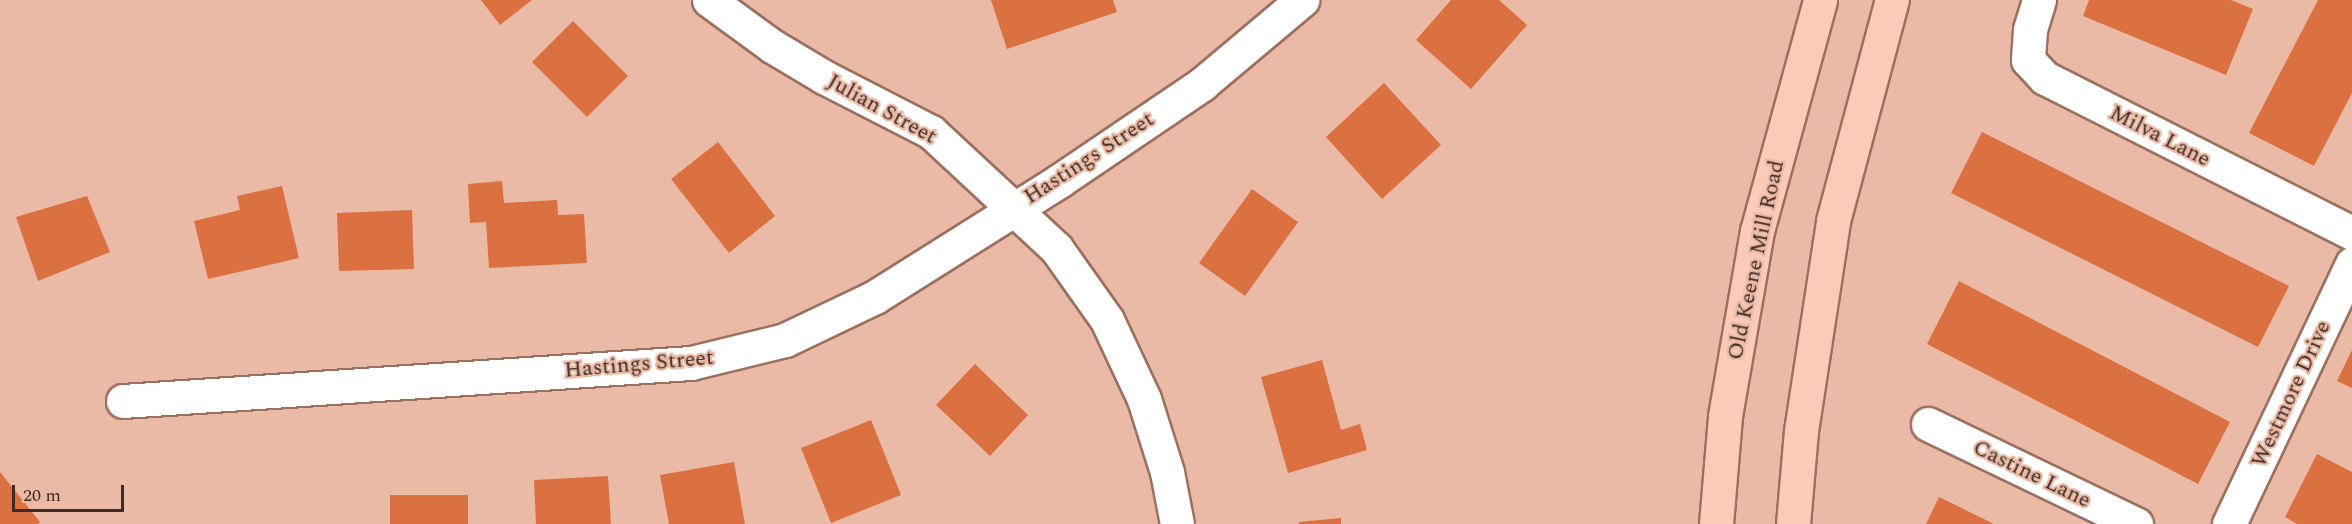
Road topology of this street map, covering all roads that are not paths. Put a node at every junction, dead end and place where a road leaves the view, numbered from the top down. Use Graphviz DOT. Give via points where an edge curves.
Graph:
graph roads {
  1 [pos="709,0"];
  2 [pos="1302,0"];
  3 [pos="1820,0"];
  4 [pos="1892,0"];
  5 [pos="2039,0"];
  6 [pos="1012,208"];
  7 [pos="2352,233"];
  8 [pos="2352,264"];
  9 [pos="123,401"];
  10 [pos="1928,424"];
  11 [pos="1177,524"];
  12 [pos="1716,524"];
  13 [pos="1793,524"];
  14 [pos="2136,524"];
  15 [pos="2229,524"];
  1 -- 6 [label="street, Julian Street" via="772,46 824,77 931,132"];
  2 -- 6 [label="street, Hastings Street" via="1202,84"];
  3 -- 12 [label="main road, Old Keene Mill Road" via="1757,231 1725,416"];
  4 -- 13 [label="main road" via="1833,221 1801,430"];
  5 -- 7 [label="street, Milva Lane" via="2030,30 2028,60 2045,78"];
  6 -- 9 [label="street, Hastings Street" via="846,313 785,340 728,356 691,363"];
  6 -- 11 [label="street, Julian Street" via="1056,248 1107,320 1144,399 1167,472"];
  8 -- 15 [label="street, Westmore Drive"];
  10 -- 14 [label="street, Castine Lane"];
}
